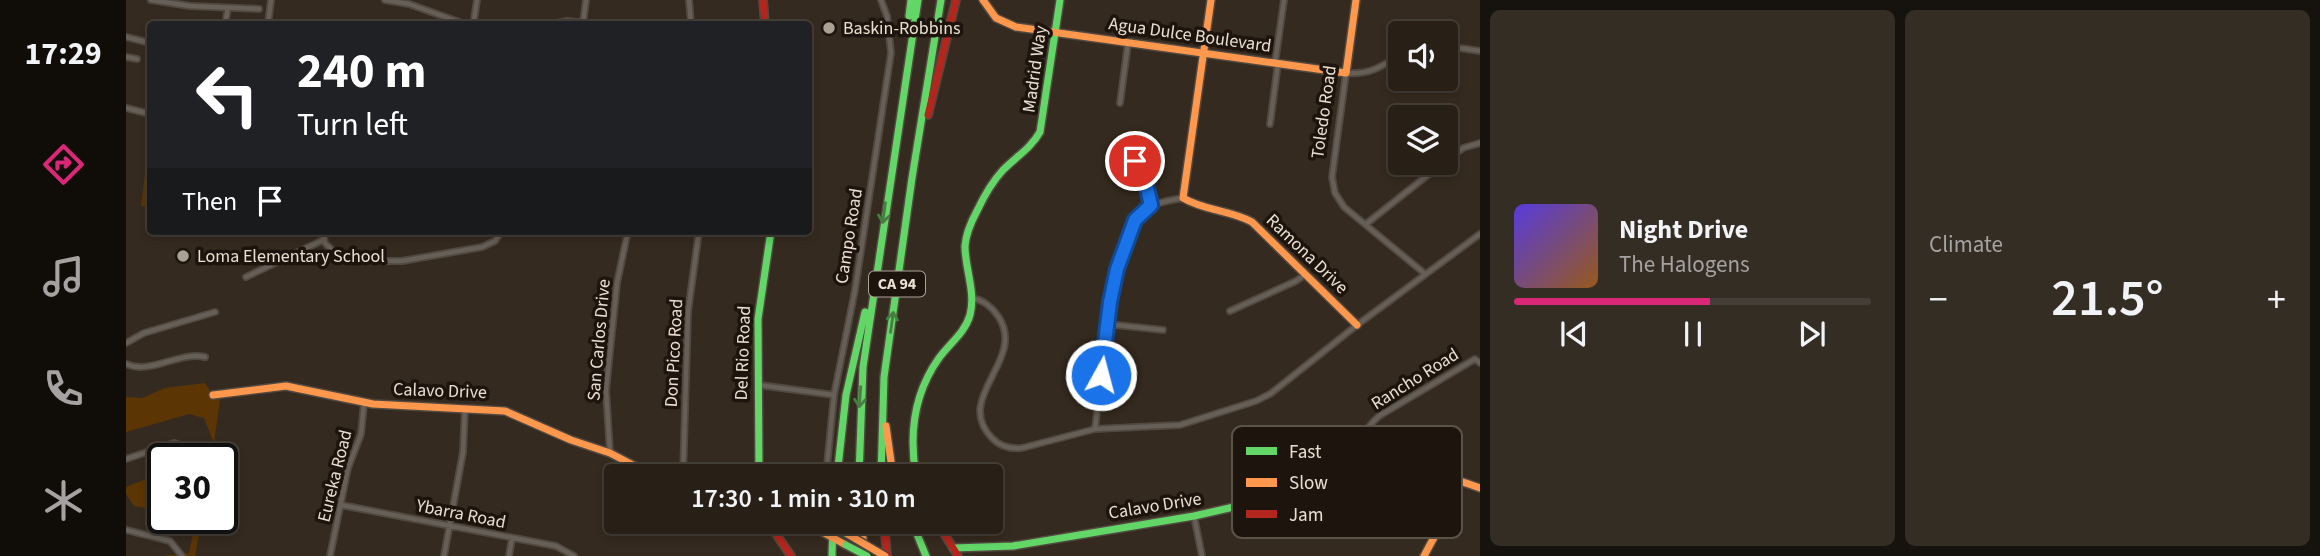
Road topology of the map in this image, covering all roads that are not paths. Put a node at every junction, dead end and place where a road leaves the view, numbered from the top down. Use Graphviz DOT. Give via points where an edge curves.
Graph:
graph roads {
  1 [pos="151,0"];
  2 [pos="271,0"];
  3 [pos="385,0"];
  4 [pos="477,0"];
  5 [pos="586,0"];
  6 [pos="689,0"];
  7 [pos="763,0"];
  8 [pos="881,0"];
  9 [pos="911,0"];
  10 [pos="918,0"];
  11 [pos="942,0"];
  12 [pos="956,0"];
  13 [pos="983,0"];
  14 [pos="1060,0"];
  15 [pos="1211,0"];
  16 [pos="1284,0"];
  17 [pos="1356,0"];
  18 [pos="228,8"];
  19 [pos="259,9"];
  20 [pos="226,21"];
  21 [pos="268,21"];
  22 [pos="458,21"];
  23 [pos="472,21"];
  24 [pos="583,21"];
  25 [pos="691,21"];
  26 [pos="765,21"];
  27 [pos="1056,33"];
  28 [pos="126,37"];
  29 [pos="147,42"];
  30 [pos="1128,42"];
  31 [pos="1458,48"];
  32 [pos="1480,51"];
  33 [pos="1203,53"];
  34 [pos="126,57"];
  35 [pos="137,59"];
  36 [pos="1276,63"];
  37 [pos="1388,63"];
  38 [pos="1346,73"];
  39 [pos="1120,103"];
  40 [pos="126,108"];
  41 [pos="147,113"];
  42 [pos="1270,124"];
  43 [pos="1480,143"];
  44 [pos="894,147"];
  45 [pos="1458,152"];
  46 [pos="1135,161"];
  47 [pos="1428,175"];
  48 [pos="912,178"];
  49 [pos="1183,198"];
  50 [pos="1151,205"];
  51 [pos="1366,224"];
  52 [pos="1480,234"];
  53 [pos="323,235"];
  54 [pos="499,235"];
  55 [pos="627,235"];
  56 [pos="698,235"];
  57 [pos="770,235"];
  58 [pos="323,240"];
  59 [pos="1306,274"];
  60 [pos="1424,274"];
  61 [pos="246,277"];
  62 [pos="874,280"];
  63 [pos="971,298"];
  64 [pos="1230,311"];
  65 [pos="215,312"];
  66 [pos="1107,324"];
  67 [pos="1357,325"];
  68 [pos="1163,330"];
  69 [pos="126,343"];
  70 [pos="205,357"];
  71 [pos="1478,359"];
  72 [pos="126,364"];
  73 [pos="758,385"];
  74 [pos="883,389"];
  75 [pos="213,395"];
  76 [pos="834,396"];
  77 [pos="364,403"];
  78 [pos="465,407"];
  79 [pos="1368,426"];
  80 [pos="1095,429"];
  81 [pos="147,452"];
  82 [pos="610,453"];
  83 [pos="126,459"];
  84 [pos="631,464"];
  85 [pos="683,464"];
  86 [pos="759,464"];
  87 [pos="827,464"];
  88 [pos="839,464"];
  89 [pos="859,464"];
  90 [pos="881,464"];
  91 [pos="892,464"];
  92 [pos="914,464"];
  93 [pos="1462,481"];
  94 [pos="1480,488"];
  95 [pos="341,505"];
  96 [pos="1232,507"];
  97 [pos="1194,516"];
  98 [pos="448,526"];
  99 [pos="126,530"];
  100 [pos="776,534"];
  101 [pos="827,534"];
  102 [pos="847,534"];
  103 [pos="863,534"];
  104 [pos="885,534"];
  105 [pos="917,534"];
  106 [pos="944,534"];
  107 [pos="831,536"];
  108 [pos="512,538"];
  109 [pos="1434,538"];
  110 [pos="953,548"];
  111 [pos="182,556"];
  112 [pos="330,556"];
  113 [pos="444,556"];
  114 [pos="509,556"];
  115 [pos="574,556"];
  116 [pos="791,556"];
  117 [pos="832,556"];
  118 [pos="866,556"];
  119 [pos="886,556"];
  120 [pos="926,556"];
  121 [pos="958,556"];
  122 [pos="1202,556"];
  123 [pos="1424,556"];
  1 -- 18 [label="street"];
  2 -- 21 [label="street"];
  3 -- 22 [label="street"];
  4 -- 23 [label="street"];
  5 -- 24 [label="street"];
  6 -- 25 [label="street"];
  7 -- 26 [label="main road"];
  8 -- 76 [label="street, Campo Road" via="891,53"];
  9 -- 44 [label="main road"];
  10 -- 44 [label="main road, CA 94"];
  11 -- 48 [label="main road, CA 94"];
  12 -- 48 [label="main road"];
  13 -- 27 [label="main road, Agua Dulce Boulevard" via="1002,23"];
  14 -- 27 [label="main road, Madrid Way"];
  15 -- 33 [label="main road"];
  16 -- 36 [label="street"];
  17 -- 38 [label="main road, Toledo Road"];
  18 -- 19 [label="street"];
  18 -- 20 [label="street"];
  27 -- 30 [label="main road, Agua Dulce Boulevard"];
  27 -- 63 [label="main road, Madrid Way" via="1040,132 1033,145 995,179 966,234 964,257"];
  28 -- 29 [label="street"];
  30 -- 33 [label="main road, Agua Dulce Boulevard"];
  30 -- 39 [label="street"];
  31 -- 32 [label="street"];
  33 -- 36 [label="main road, Agua Dulce Boulevard"];
  33 -- 49 [label="main road"];
  34 -- 35 [label="street"];
  36 -- 38 [label="main road, Agua Dulce Boulevard"];
  36 -- 42 [label="street"];
  37 -- 38 [label="street, Agua Dulce Boulevard" via="1375,71"];
  38 -- 51 [label="street, Toledo Road" via="1332,182 1344,207"];
  40 -- 41 [label="street"];
  43 -- 45 [label="street"];
  44 -- 62 [label="main road, CA 94, one-way"];
  46 -- 50 [label="street" via="1142,168"];
  47 -- 51 [label="street"];
  74 -- 48 [label="main road, CA 94, one-way"];
  49 -- 50 [label="street"];
  49 -- 59 [label="main road, Ramona Drive" via="1202,208 1244,217"];
  50 -- 66 [label="street" via="1135,220 1117,269"];
  51 -- 60 [label="street, Toledo Road"];
  52 -- 60 [label="street"];
  53 -- 58 [label="street"];
  54 -- 58 [label="street" via="482,247 402,261 339,254"];
  55 -- 82 [label="street, San Carlos Drive" via="617,283 606,390"];
  56 -- 85 [label="street, Don Pico Road" via="688,312"];
  57 -- 73 [label="main road, Del Rio Road" via="759,311"];
  58 -- 61 [label="street"];
  59 -- 64 [label="street"];
  59 -- 67 [label="main road, Ramona Drive"];
  60 -- 67 [label="street"];
  62 -- 88 [label="main road" via="848,380"];
  62 -- 89 [label="main road, CA 94, one-way" via="860,403"];
  63 -- 80 [label="street" via="995,311 1006,336 1004,354 981,401 982,420 991,438 1018,449"];
  63 -- 92 [label="main road, Madrid Way" via="966,325 938,360 918,401 911,436"];
  65 -- 69 [label="street" via="144,333"];
  66 -- 68 [label="street"];
  66 -- 80 [label="street"];
  67 -- 80 [label="street" via="1256,401 1180,425"];
  70 -- 72 [label="street" via="192,355 139,368"];
  71 -- 79 [label="street, Rancho Road" via="1410,396"];
  73 -- 76 [label="street"];
  73 -- 86 [label="main road, Del Rio Road"];
  74 -- 90 [label="main road, CA 94"];
  74 -- 91 [label="main road"];
  75 -- 77 [label="main road, Calavo Drive" via="286,386"];
  76 -- 87 [label="street, Campo Road"];
  77 -- 78 [label="main road, Calavo Drive"];
  77 -- 95 [label="street, Eureka Road" via="361,434"];
  78 -- 82 [label="main road, Calavo Drive" via="505,411"];
  78 -- 98 [label="street" via="463,453"];
  81 -- 83 [label="street"];
  82 -- 84 [label="main road, Calavo Drive"];
  93 -- 94 [label="main road, Calavo Drive"];
  95 -- 98 [label="street, Ybarra Road"];
  95 -- 112 [label="street, Eureka Road"];
  96 -- 97 [label="main road, Calavo Drive"];
  97 -- 110 [label="main road, Calavo Drive" via="1023,545"];
  97 -- 122 [label="street"];
  98 -- 108 [label="street, Ybarra Road"];
  98 -- 113 [label="street"];
  99 -- 111 [label="street" via="163,538"];
  100 -- 116 [label="main road"];
  101 -- 107 [label="main road"];
  102 -- 119 [label="main road, bridge"];
  103 -- 118 [label="main road"];
  104 -- 119 [label="main road"];
  105 -- 120 [label="main road"];
  106 -- 110 [label="main road"];
  107 -- 117 [label="main road"];
  107 -- 118 [label="main road, bridge"];
  108 -- 114 [label="street"];
  108 -- 115 [label="street, Ybarra Road" via="556,546"];
  109 -- 123 [label="main road"];
  110 -- 121 [label="main road"];
}
